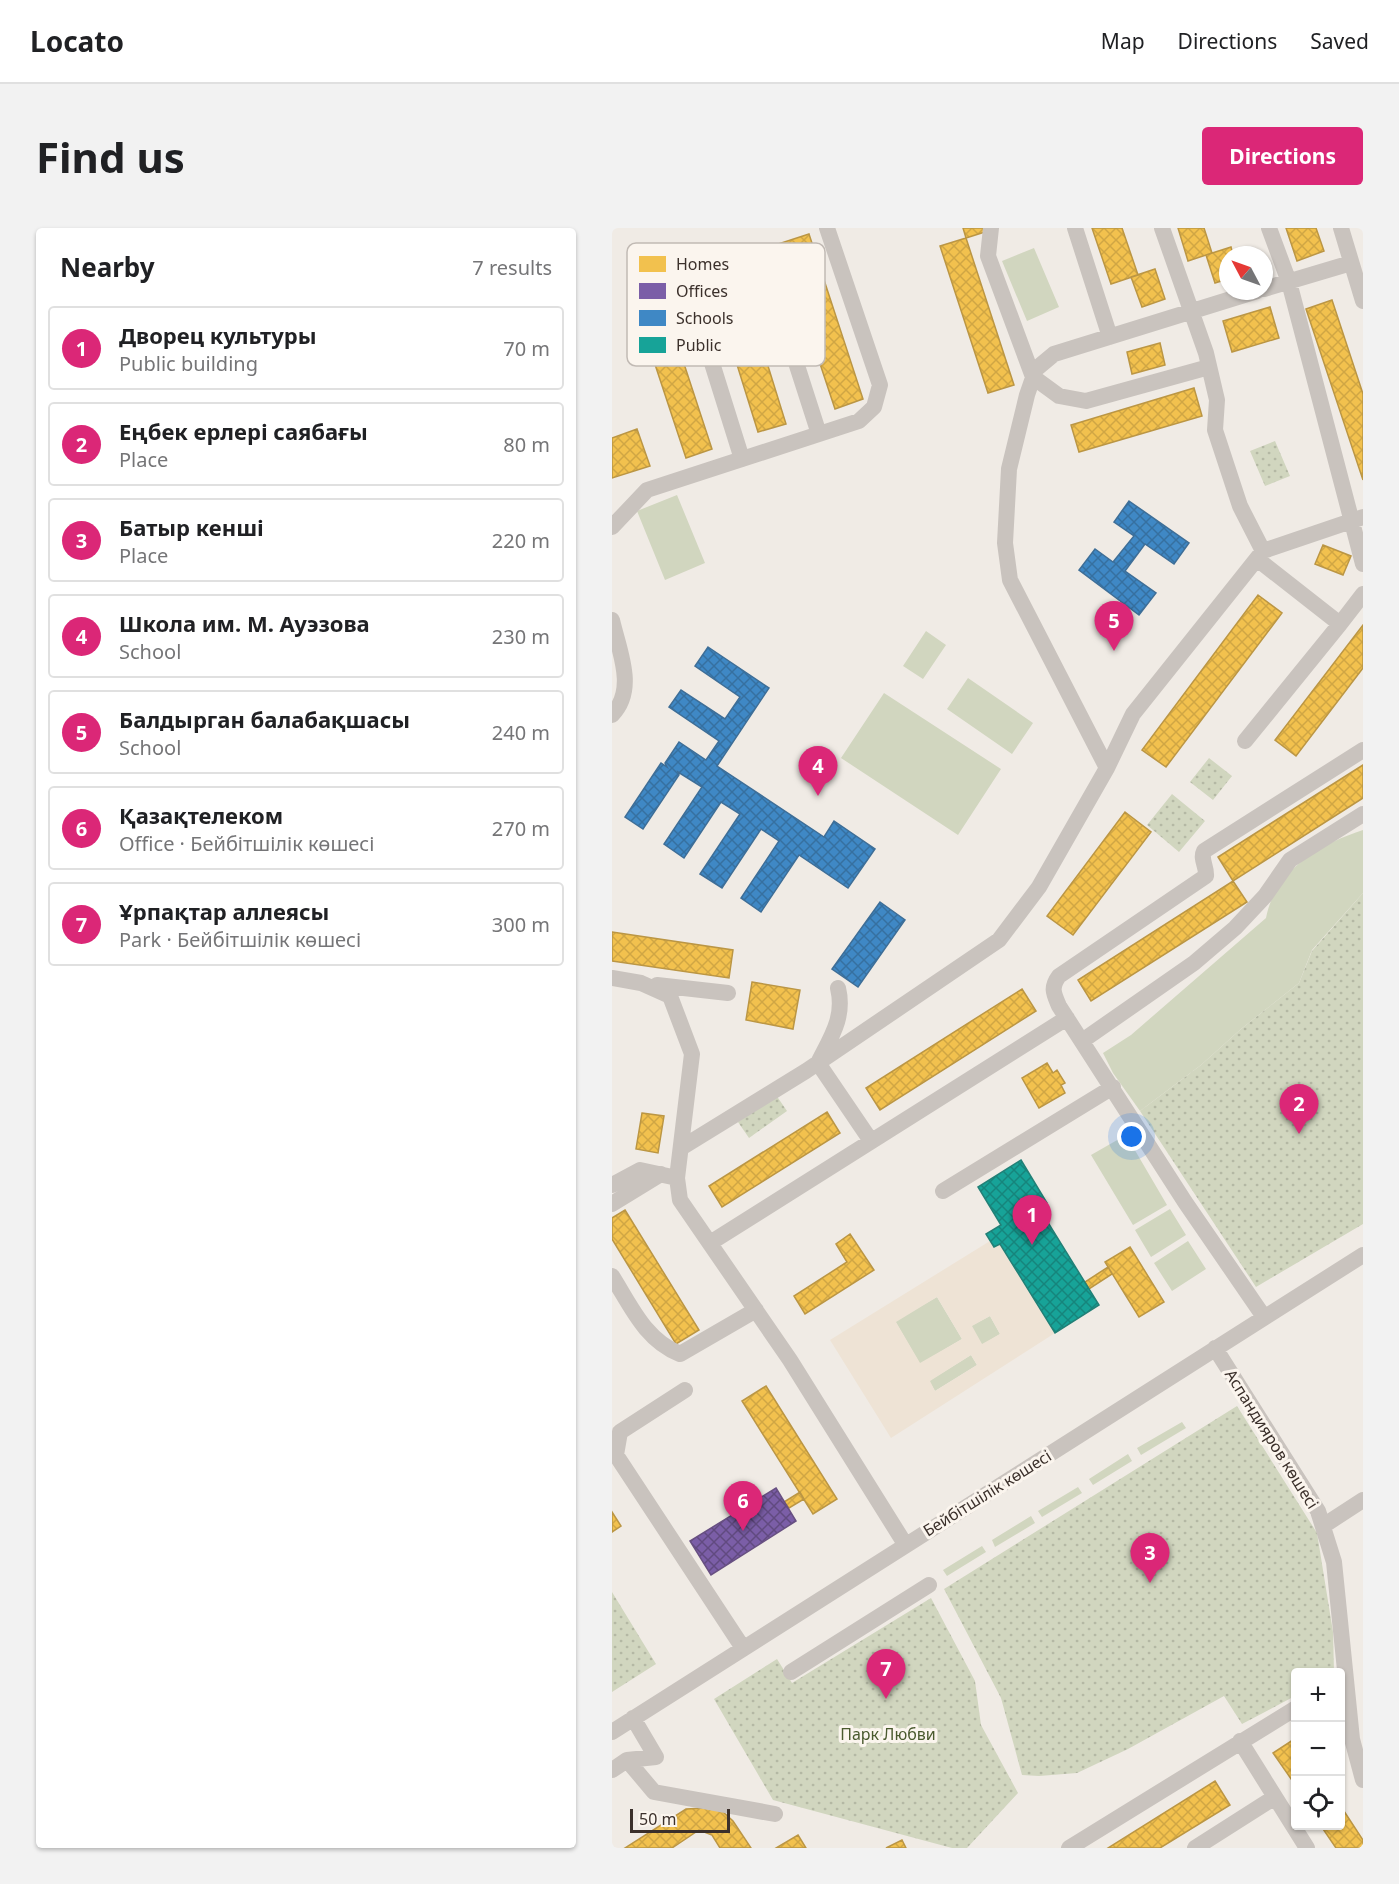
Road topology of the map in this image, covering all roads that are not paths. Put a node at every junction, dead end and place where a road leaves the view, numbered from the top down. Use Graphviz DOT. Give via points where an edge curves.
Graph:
graph roads {
  1 [pos="827,228"];
  2 [pos="991,228"];
  3 [pos="1076,228"];
  4 [pos="1162,228"];
  5 [pos="1269,228"];
  6 [pos="1341,228"];
  7 [pos="1351,263"];
  8 [pos="1289,282"];
  9 [pos="1273,286"];
  10 [pos="1228,300"];
  11 [pos="1363,301"];
  12 [pos="1190,312"];
  13 [pos="1110,337"];
  14 [pos="713,366"];
  15 [pos="797,366"];
  16 [pos="1209,367"];
  17 [pos="1033,377"];
  18 [pos="819,434"];
  19 [pos="742,459"];
  20 [pos="1357,519"];
  21 [pos="612,527"];
  22 [pos="1260,555"];
  23 [pos="1363,564"];
  24 [pos="1363,594"];
  25 [pos="612,620"];
  26 [pos="1340,624"];
  27 [pos="612,714"];
  28 [pos="1245,741"];
  29 [pos="1363,750"];
  30 [pos="1107,768"];
  31 [pos="1363,814"];
  32 [pos="612,978"];
  33 [pos="641,982"];
  34 [pos="838,988"];
  35 [pos="728,993"];
  36 [pos="1067,1018"];
  37 [pos="1082,1041"];
  38 [pos="819,1063"];
  39 [pos="1113,1087"];
  40 [pos="871,1141"];
  41 [pos="681,1148"];
  42 [pos="669,1176"];
  43 [pos="612,1185"];
  44 [pos="943,1191"];
  45 [pos="612,1204"];
  46 [pos="710,1243"];
  47 [pos="1363,1255"];
  48 [pos="612,1276"];
  49 [pos="756,1310"];
  50 [pos="1264,1317"];
  51 [pos="1215,1348"];
  52 [pos="686,1390"];
  53 [pos="1363,1500"];
  54 [pos="1323,1526"];
  55 [pos="905,1544"];
  56 [pos="929,1585"];
  57 [pos="743,1648"];
  58 [pos="1342,1668"];
  59 [pos="790,1672"];
  60 [pos="1345,1693"];
  61 [pos="1363,1699"];
  62 [pos="1348,1709"];
  63 [pos="1291,1711"];
  64 [pos="633,1718"];
  65 [pos="612,1732"];
  66 [pos="1240,1741"];
  67 [pos="627,1760"];
  68 [pos="612,1770"];
  69 [pos="1363,1780"];
  70 [pos="1275,1797"];
  71 [pos="774,1814"];
  72 [pos="1069,1848"];
  73 [pos="1195,1848"];
  74 [pos="1306,1848"];
  1 -- 18 [label="street" via="880,385 874,407 859,422"];
  2 -- 17 [label="street" via="987,256"];
  3 -- 13 [label="street"];
  4 -- 12 [label="street"];
  5 -- 8 [label="street"];
  6 -- 7 [label="street"];
  7 -- 8 [label="street"];
  7 -- 11 [label="street"];
  8 -- 9 [label="street"];
  8 -- 20 [label="street"];
  10 -- 12 [label="street"];
  12 -- 13 [label="street"];
  12 -- 16 [label="street"];
  13 -- 17 [label="street" via="1054,354 1036,369"];
  14 -- 19 [label="street"];
  15 -- 18 [label="street"];
  16 -- 17 [label="street" via="1086,401 1059,396"];
  16 -- 22 [label="street" via="1217,400 1215,430"];
  17 -- 30 [label="street" via="1009,469 1005,543 1010,580"];
  18 -- 19 [label="street"];
  19 -- 21 [label="street" via="647,490"];
  20 -- 22 [label="street"];
  20 -- 23 [label="street"];
  22 -- 26 [label="street"];
  22 -- 30 [label="street" via="1133,714"];
  24 -- 26 [label="street"];
  25 -- 27 [label="street" via="626,681 621,703"];
  26 -- 28 [label="street"];
  29 -- 36 [label="street" via="1204,851 1206,876 1059,976 1052,991"];
  30 -- 38 [label="street" via="1038,887 999,940"];
  31 -- 37 [label="street" via="1290,860 1265,896 1235,928 1194,963"];
  32 -- 33 [label="street"];
  33 -- 35 [label="street"];
  33 -- 41 [label="street" via="670,996 692,1054"];
  34 -- 38 [label="street" via="840,1021"];
  36 -- 37 [label="street"];
  36 -- 40 [label="street"];
  37 -- 39 [label="street"];
  38 -- 40 [label="street"];
  38 -- 41 [label="street"];
  39 -- 44 [label="street"];
  39 -- 50 [label="street"];
  40 -- 46 [label="street"];
  41 -- 42 [label="street"];
  42 -- 43 [label="street" via="640,1170"];
  42 -- 45 [label="street"];
  42 -- 46 [label="street" via="680,1200"];
  46 -- 49 [label="street"];
  47 -- 50 [label="street, Бейбітшілік көшесі"];
  48 -- 49 [label="street" via="649,1334 680,1354"];
  49 -- 55 [label="street"];
  50 -- 51 [label="street, Бейбітшілік көшесі"];
  51 -- 54 [label="street, Аспандияров көшесі" via="1318,1511"];
  51 -- 55 [label="street, Бейбітшілік көшесі"];
  52 -- 57 [label="street" via="620,1432 616,1455"];
  53 -- 54 [label="street"];
  54 -- 58 [label="street, Аспандияров көшесі" via="1334,1562"];
  55 -- 57 [label="street, Бейбітшілік көшесі"];
  56 -- 59 [label="street"];
  57 -- 64 [label="street, Бейбітшілік көшесі"];
  60 -- 62 [label="street, Аспандияров көшесі"];
  61 -- 62 [label="street"];
  62 -- 69 [label="street, Аспандияров көшесі"];
  63 -- 66 [label="street"];
  64 -- 65 [label="street, Бейбітшілік көшесі"];
  64 -- 67 [label="street" via="656,1757"];
  66 -- 70 [label="street"];
  66 -- 72 [label="street"];
  67 -- 68 [label="street"];
  67 -- 71 [label="street" via="654,1791"];
  70 -- 73 [label="street"];
  70 -- 74 [label="street"];
}
